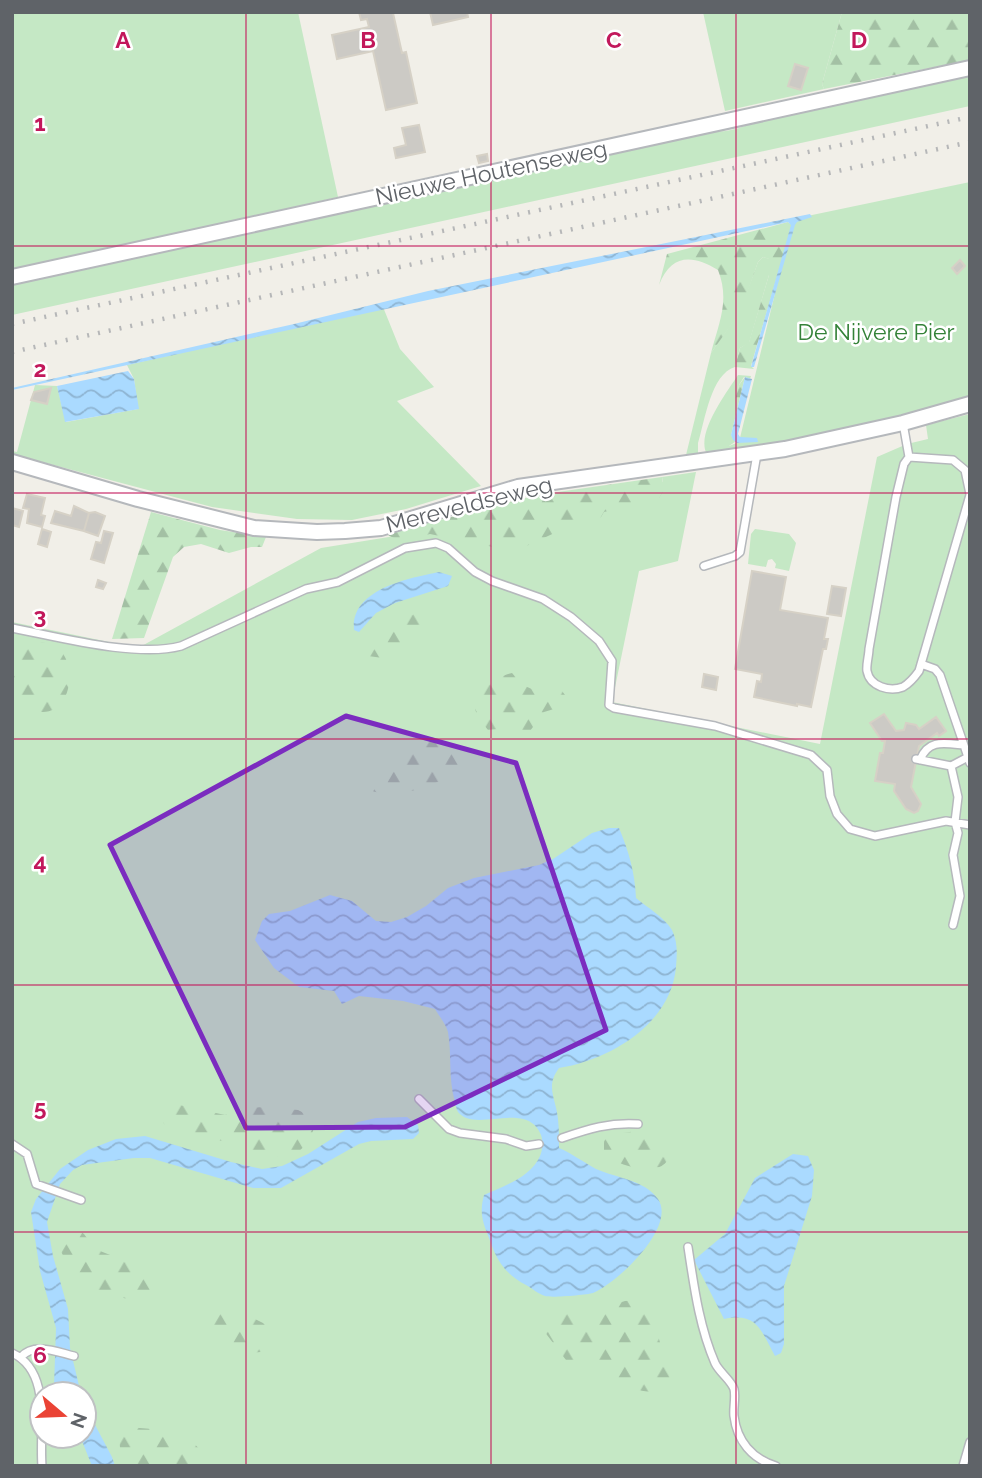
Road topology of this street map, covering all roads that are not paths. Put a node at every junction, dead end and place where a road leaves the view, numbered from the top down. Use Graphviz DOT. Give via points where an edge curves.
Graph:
graph roads {
  1 [pos="970,68"];
  2 [pos="12,277"];
  3 [pos="970,404"];
  4 [pos="903,423"];
  5 [pos="757,454"];
  6 [pos="909,457"];
  7 [pos="12,462"];
  8 [pos="970,494"];
  9 [pos="704,566"];
  10 [pos="12,628"];
  11 [pos="921,664"];
  12 [pos="963,745"];
  13 [pos="969,760"];
  14 [pos="951,766"];
  15 [pos="955,822"];
  16 [pos="970,825"];
  17 [pos="953,925"];
  18 [pos="419,1100"];
  19 [pos="638,1124"];
  20 [pos="562,1138"];
  21 [pos="12,1144"];
  22 [pos="539,1144"];
  23 [pos="81,1200"];
  24 [pos="688,1247"];
  25 [pos="12,1353"];
  26 [pos="74,1356"];
  27 [pos="21,1357"];
  28 [pos="970,1442"];
  29 [pos="762,1464"];
  30 [pos="42,1466"];
  31 [pos="776,1466"];
  32 [pos="962,1466"];
  1 -- 2 [label="street, Nieuwe Houtenseweg"];
  3 -- 4 [label="street, Mereveldseweg"];
  4 -- 5 [label="street, Mereveldseweg"];
  4 -- 6 [label="lane"];
  5 -- 7 [label="street, Mereveldseweg" via="518,487 382,528 317,533 244,526"];
  5 -- 9 [label="lane" via="740,552"];
  6 -- 8 [label="lane" via="953,460 965,470"];
  6 -- 11 [label="lane" via="896,497 867,671 873,683 889,690 911,681"];
  8 -- 11 [label="lane"];
  10 -- 15 [label="lane" via="164,651 306,589 338,582 405,548 436,543 492,581 542,599 599,642 612,661 609,705 614,708 715,726 811,755 827,770 837,814 850,829 875,836"];
  11 -- 12 [label="lane" via="940,675"];
  12 -- 13 [label="lane"];
  12 -- 14 [label="lane" via="937,742 918,760"];
  13 -- 14 [label="lane"];
  14 -- 15 [label="lane" via="958,797"];
  15 -- 16 [label="lane"];
  15 -- 17 [label="lane" via="953,866 960,896"];
  18 -- 22 [label="lane" via="449,1129 526,1146"];
  19 -- 20 [label="lane" via="596,1126"];
  21 -- 23 [label="lane" via="27,1154 36,1184"];
  24 -- 29 [label="lane" via="706,1338 716,1366 734,1388 740,1441"];
  25 -- 27 [label="lane"];
  26 -- 27 [label="lane" via="34,1349"];
  27 -- 30 [label="lane" via="36,1376"];
  28 -- 32 [label="lane"];
  29 -- 31 [label="lane"];
}
